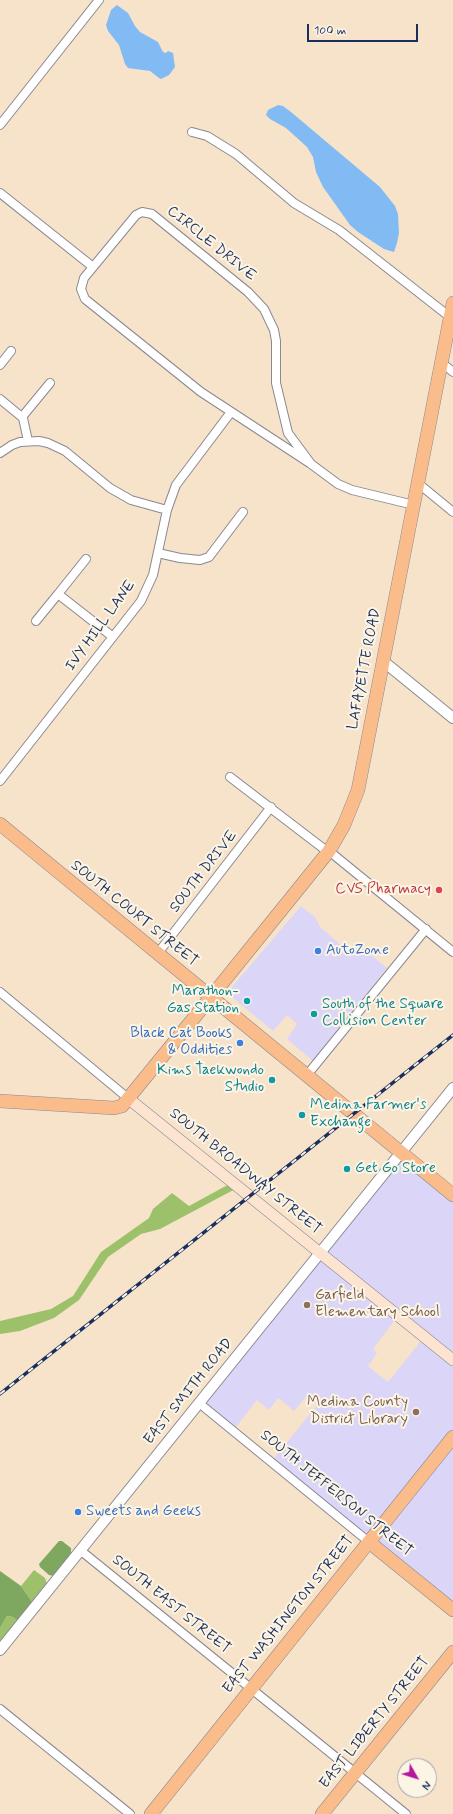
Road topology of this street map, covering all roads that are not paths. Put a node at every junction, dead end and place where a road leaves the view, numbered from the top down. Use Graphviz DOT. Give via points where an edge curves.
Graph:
graph roads {
  1 [pos="99,0"];
  2 [pos="0,125"];
  3 [pos="192,132"];
  4 [pos="0,193"];
  5 [pos="93,268"];
  6 [pos="453,303"];
  7 [pos="450,317"];
  8 [pos="11,351"];
  9 [pos="442,363"];
  10 [pos="0,365"];
  11 [pos="453,372"];
  12 [pos="50,383"];
  13 [pos="0,399"];
  14 [pos="231,412"];
  15 [pos="22,417"];
  16 [pos="28,441"];
  17 [pos="0,453"];
  18 [pos="311,464"];
  19 [pos="419,484"];
  20 [pos="414,505"];
  21 [pos="167,510"];
  22 [pos="243,512"];
  23 [pos="453,512"];
  24 [pos="158,553"];
  25 [pos="86,559"];
  26 [pos="58,594"];
  27 [pos="36,621"];
  28 [pos="113,637"];
  29 [pos="383,662"];
  30 [pos="453,718"];
  31 [pos="230,777"];
  32 [pos="0,781"];
  33 [pos="271,807"];
  34 [pos="0,824"];
  35 [pos="329,852"];
  36 [pos="426,929"];
  37 [pos="453,952"];
  38 [pos="158,953"];
  39 [pos="0,992"];
  40 [pos="211,997"];
  41 [pos="307,1075"];
  42 [pos="453,1088"];
  43 [pos="129,1099"];
  44 [pos="0,1102"];
  45 [pos="401,1152"];
  46 [pos="453,1195"];
  47 [pos="320,1252"];
  48 [pos="453,1360"];
  49 [pos="199,1403"];
  50 [pos="453,1437"];
  51 [pos="369,1542"];
  52 [pos="80,1550"];
  53 [pos="453,1610"];
  54 [pos="0,1650"];
  55 [pos="453,1652"];
  56 [pos="251,1689"];
  57 [pos="0,1709"];
  58 [pos="355,1773"];
  59 [pos="130,1814"];
  60 [pos="151,1814"];
  61 [pos="322,1814"];
  62 [pos="406,1814"];
  1 -- 2 [label="street"];
  3 -- 7 [label="street" via="207,136 236,154 294,203 345,235"];
  4 -- 5 [label="street"];
  5 -- 14 [label="street, CIRCLE DRIVE" via="82,284 85,299 201,392"];
  5 -- 18 [label="street, CIRCLE DRIVE" via="132,218 147,212 252,296 264,309 274,330 276,383 288,433"];
  6 -- 7 [label="main road, LAFAYETTE ROAD"];
  7 -- 9 [label="main road, LAFAYETTE ROAD"];
  8 -- 10 [label="street"];
  9 -- 11 [label="street"];
  9 -- 19 [label="main road, LAFAYETTE ROAD"];
  12 -- 15 [label="street"];
  13 -- 15 [label="street"];
  14 -- 18 [label="street, CIRCLE DRIVE"];
  14 -- 21 [label="street, IVY HILL LANE" via="181,476"];
  15 -- 16 [label="street"];
  16 -- 17 [label="street" via="12,445"];
  16 -- 21 [label="street" via="57,446 115,491 131,500"];
  18 -- 20 [label="street, CIRCLE DRIVE" via="338,484 352,490"];
  19 -- 20 [label="main road, LAFAYETTE ROAD"];
  19 -- 23 [label="street"];
  20 -- 29 [label="main road, LAFAYETTE ROAD"];
  21 -- 24 [label="street, IVY HILL LANE"];
  22 -- 24 [label="street" via="209,558 200,560"];
  24 -- 28 [label="street, IVY HILL LANE" via="153,575 141,601"];
  25 -- 26 [label="street"];
  26 -- 27 [label="street"];
  26 -- 28 [label="street"];
  28 -- 32 [label="street, IVY HILL LANE"];
  29 -- 30 [label="street"];
  29 -- 35 [label="main road, LAFAYETTE ROAD" via="358,790"];
  31 -- 33 [label="street"];
  33 -- 35 [label="street"];
  33 -- 38 [label="street, SOUTH DRIVE"];
  34 -- 38 [label="main road, SOUTH COURT STREET"];
  35 -- 36 [label="street"];
  35 -- 40 [label="main road, LAFAYETTE ROAD"];
  36 -- 37 [label="street"];
  36 -- 41 [label="street"];
  38 -- 40 [label="main road, SOUTH COURT STREET"];
  39 -- 43 [label="street, SOUTH BROADWAY STREET"];
  40 -- 41 [label="main road, SOUTH COURT STREET"];
  40 -- 43 [label="main road, LAFAYETTE ROAD"];
  41 -- 45 [label="main road, SOUTH COURT STREET"];
  42 -- 45 [label="street, EAST SMITH ROAD"];
  43 -- 44 [label="main road" via="122,1106 114,1108"];
  43 -- 47 [label="main road, SOUTH BROADWAY STREET"];
  45 -- 46 [label="main road, SOUTH COURT STREET"];
  45 -- 47 [label="street, EAST SMITH ROAD"];
  47 -- 48 [label="main road, SOUTH BROADWAY STREET"];
  47 -- 49 [label="street, EAST SMITH ROAD"];
  49 -- 51 [label="street, SOUTH JEFFERSON STREET"];
  49 -- 52 [label="street, EAST SMITH ROAD"];
  50 -- 51 [label="main road, EAST WASHINGTON STREET"];
  51 -- 53 [label="main road, SOUTH JEFFERSON STREET"];
  51 -- 56 [label="main road, EAST WASHINGTON STREET"];
  52 -- 54 [label="street, EAST SMITH ROAD"];
  52 -- 56 [label="street, SOUTH EAST STREET"];
  55 -- 58 [label="main road, EAST LIBERTY STREET"];
  56 -- 58 [label="street, SOUTH EAST STREET"];
  56 -- 60 [label="main road, EAST WASHINGTON STREET"];
  57 -- 59 [label="street"];
  58 -- 61 [label="main road, EAST LIBERTY STREET"];
  58 -- 62 [label="street, SOUTH EAST STREET"];
}
